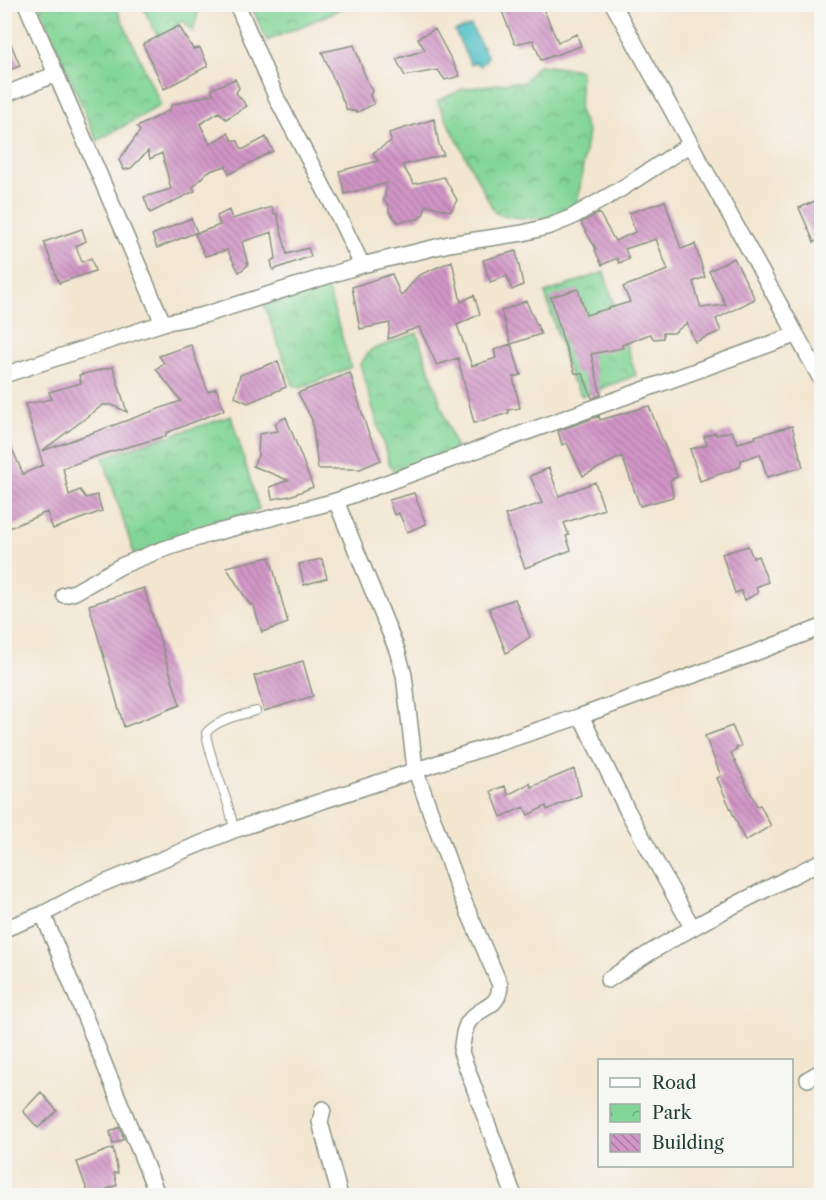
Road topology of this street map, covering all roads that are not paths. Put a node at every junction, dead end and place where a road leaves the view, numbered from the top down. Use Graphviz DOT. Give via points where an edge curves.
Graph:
graph roads {
  1 [pos="26,4"];
  2 [pos="237,4"];
  3 [pos="613,4"];
  4 [pos="56,74"];
  5 [pos="4,95"];
  6 [pos="689,145"];
  7 [pos="362,265"];
  8 [pos="163,323"];
  9 [pos="795,335"];
  10 [pos="4,375"];
  11 [pos="822,381"];
  12 [pos="336,501"];
  13 [pos="64,595"];
  14 [pos="822,627"];
  15 [pos="256,711"];
  16 [pos="581,716"];
  17 [pos="415,769"];
  18 [pos="234,830"];
  19 [pos="822,861"];
  20 [pos="43,914"];
  21 [pos="692,927"];
  22 [pos="4,928"];
  23 [pos="608,980"];
  24 [pos="822,1071"];
  25 [pos="808,1079"];
  26 [pos="323,1109"];
  27 [pos="158,1196"];
  28 [pos="340,1196"];
  29 [pos="514,1196"];
  1 -- 4 [label="street"];
  2 -- 7 [label="street" via="277,99"];
  3 -- 6 [label="street"];
  4 -- 5 [label="street"];
  4 -- 8 [label="street"];
  6 -- 7 [label="street" via="621,189 550,226"];
  6 -- 9 [label="street"];
  7 -- 8 [label="street" via="204,315"];
  8 -- 10 [label="street"];
  9 -- 11 [label="street"];
  9 -- 12 [label="street"];
  12 -- 13 [label="street" via="158,551"];
  12 -- 17 [label="street" via="397,651 404,675"];
  14 -- 16 [label="street"];
  15 -- 18 [label="lane" via="220,723 206,733"];
  16 -- 17 [label="street"];
  16 -- 21 [label="street" via="627,810"];
  17 -- 18 [label="street"];
  17 -- 29 [label="street" via="458,888 500,985 494,1002 470,1019 461,1052"];
  18 -- 20 [label="street" via="92,888"];
  19 -- 21 [label="street"];
  20 -- 22 [label="street"];
  20 -- 27 [label="street"];
  21 -- 23 [label="street"];
  24 -- 25 [label="street"];
  26 -- 28 [label="street" via="320,1122"];
}
